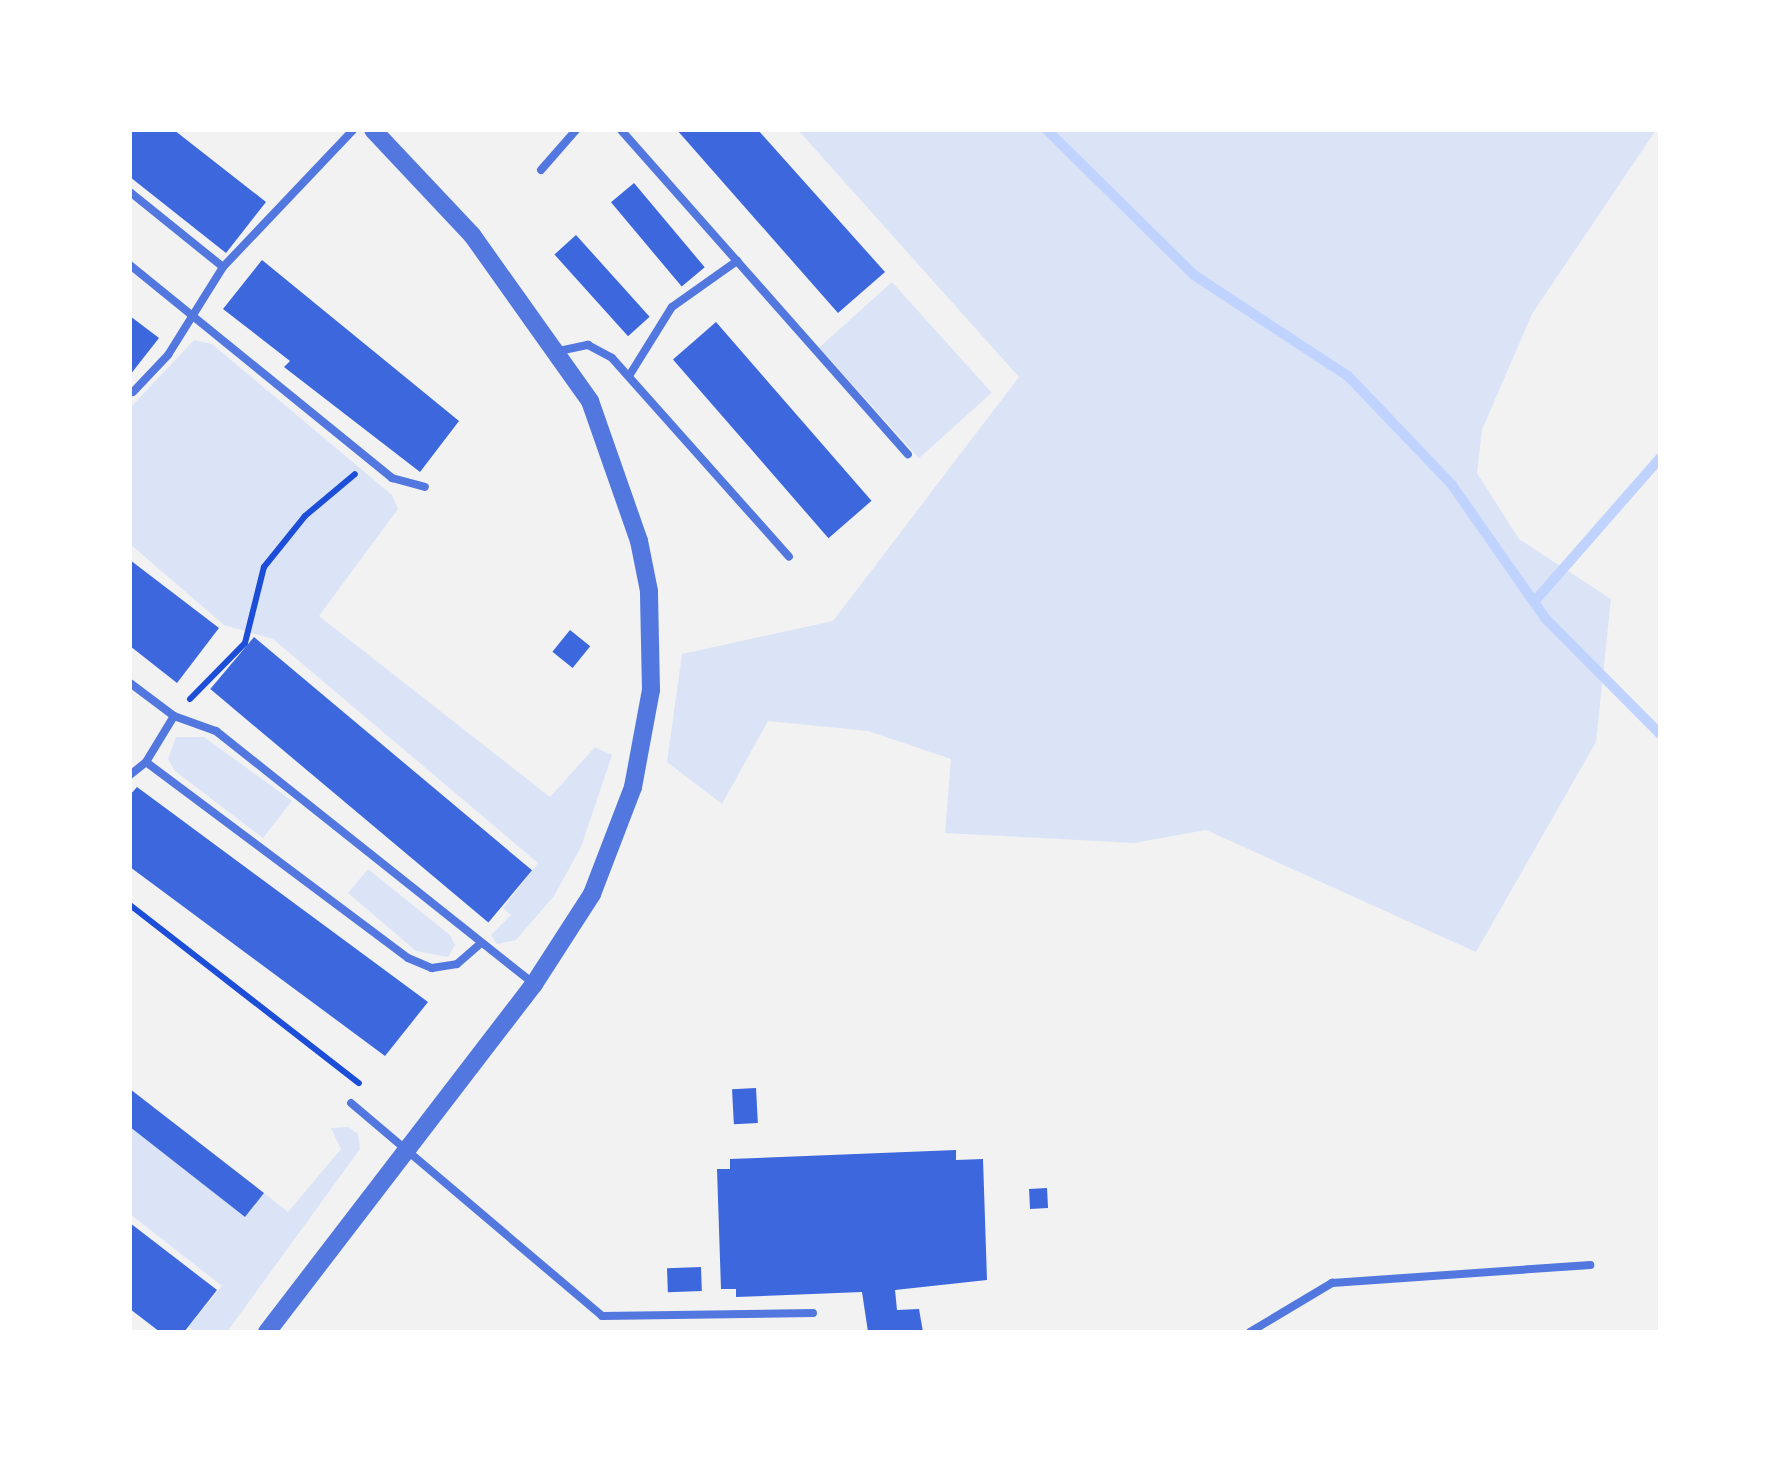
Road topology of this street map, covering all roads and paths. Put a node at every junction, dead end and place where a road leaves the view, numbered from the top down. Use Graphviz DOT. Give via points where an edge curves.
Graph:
graph roads {
  1 [pos="353,130"];
  2 [pos="373,130"];
  3 [pos="576,130"];
  4 [pos="621,130"];
  5 [pos="541,170"];
  6 [pos="130,192"];
  7 [pos="738,261"];
  8 [pos="130,264"];
  9 [pos="223,266"];
  10 [pos="194,313"];
  11 [pos="559,351"];
  12 [pos="629,376"];
  13 [pos="134,392"];
  14 [pos="908,454"];
  15 [pos="367,457"];
  16 [pos="425,488"];
  17 [pos="789,558"];
  18 [pos="130,683"];
  19 [pos="174,716"];
  20 [pos="146,762"];
  21 [pos="130,774"];
  22 [pos="130,905"];
  23 [pos="481,943"];
  24 [pos="534,984"];
  25 [pos="364,1088"];
  26 [pos="351,1103"];
  27 [pos="406,1148"];
  28 [pos="1590,1265"];
  29 [pos="813,1313"];
  30 [pos="267,1332"];
  31 [pos="1250,1332"];
  1 -- 9 [label="lane"];
  2 -- 11 [label="street" via="472,236"];
  3 -- 5 [label="lane"];
  4 -- 7 [label="lane"];
  6 -- 9 [label="lane"];
  7 -- 12 [label="lane" via="672,307"];
  7 -- 14 [label="lane"];
  8 -- 10 [label="lane"];
  9 -- 10 [label="lane"];
  10 -- 13 [label="lane"];
  10 -- 15 [label="lane"];
  11 -- 12 [label="lane" via="600,349"];
  11 -- 24 [label="street" via="590,401 626,487 649,591 652,643 642,746 622,827 592,894"];
  12 -- 17 [label="lane"];
  15 -- 16 [label="lane" via="392,478"];
  15 -- 19 [label="path" via="264,567 245,643"];
  18 -- 19 [label="lane"];
  19 -- 20 [label="lane"];
  19 -- 23 [label="lane" via="216,731"];
  20 -- 21 [label="lane"];
  20 -- 23 [label="lane" via="408,958 432,968 457,964"];
  22 -- 25 [label="path"];
  23 -- 24 [label="lane"];
  24 -- 27 [label="street"];
  26 -- 27 [label="lane"];
  27 -- 29 [label="lane" via="602,1316"];
  27 -- 30 [label="street"];
  28 -- 31 [label="lane" via="1332,1283"];
}
